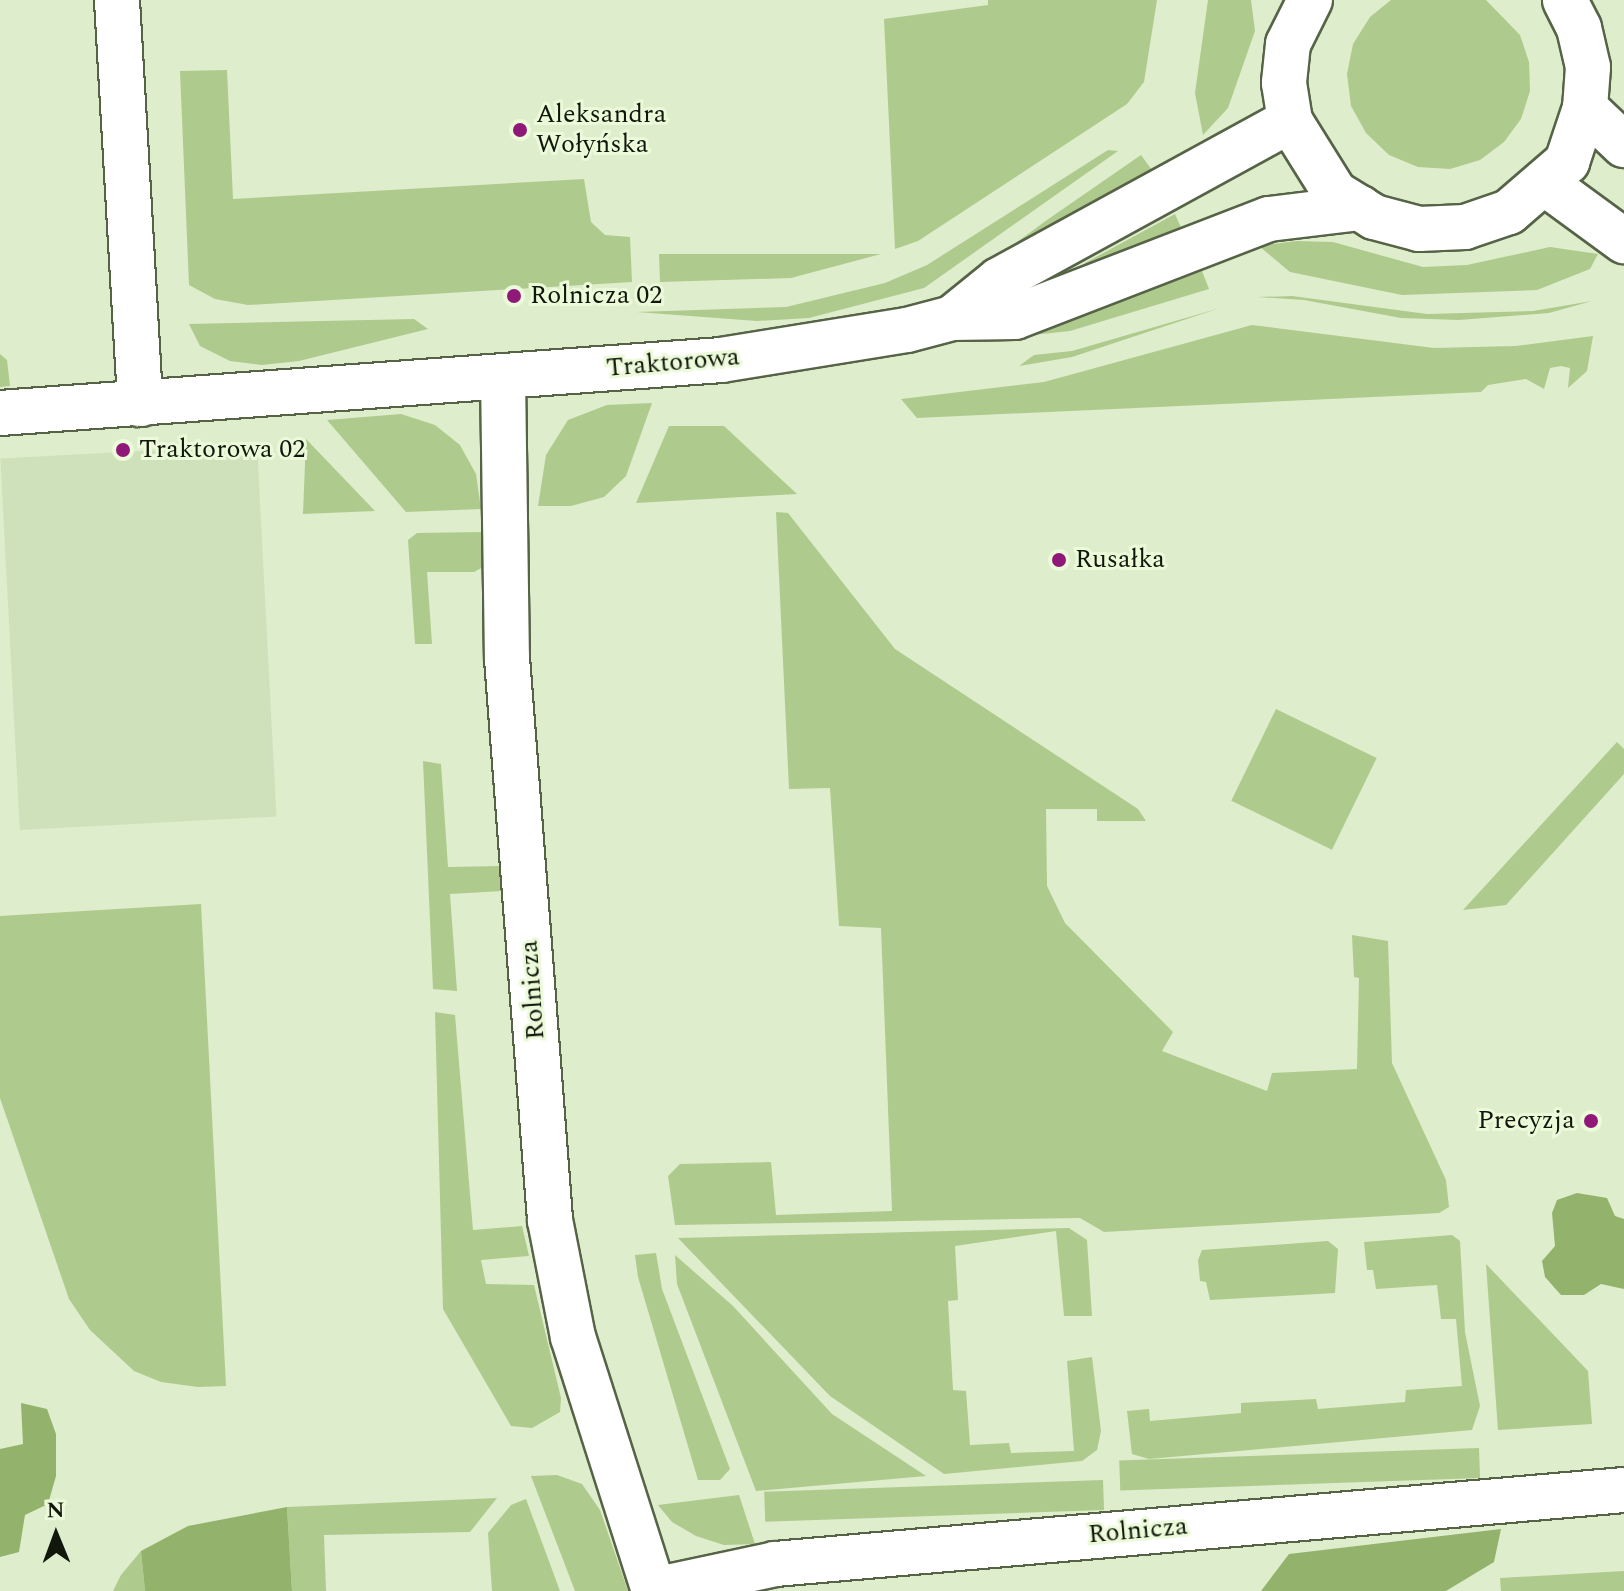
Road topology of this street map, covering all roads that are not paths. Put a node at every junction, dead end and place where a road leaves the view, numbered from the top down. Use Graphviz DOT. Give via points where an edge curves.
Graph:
graph roads {
  1 [pos="117,0"];
  2 [pos="1565,0"];
  3 [pos="1303,3"];
  4 [pos="1585,108"];
  5 [pos="1290,121"];
  6 [pos="1624,145"];
  7 [pos="1546,184"];
  8 [pos="1360,208"];
  9 [pos="1624,241"];
  10 [pos="952,318"];
  11 [pos="503,376"];
  12 [pos="140,404"];
  13 [pos="0,413"];
  14 [pos="1624,1490"];
  15 [pos="654,1591"];
  1 -- 12 [label="street"];
  2 -- 4 [label="street" via="1579,28 1588,67"];
  3 -- 5 [label="street" via="1288,44 1284,83"];
  4 -- 6 [label="street"];
  4 -- 7 [label="street" via="1576,145"];
  5 -- 8 [label="street" via="1335,193"];
  5 -- 10 [label="street, Traktorowa" via="999,280"];
  7 -- 8 [label="street" via="1509,212 1465,227 1419,229"];
  7 -- 9 [label="street"];
  8 -- 10 [label="street" via="1269,219 1015,317"];
  10 -- 11 [label="street, Traktorowa" via="721,360"];
  11 -- 12 [label="street, Traktorowa"];
  11 -- 15 [label="street, Rolnicza" via="507,658 550,1220 573,1337"];
  12 -- 13 [label="street, Traktorowa"];
  14 -- 15 [label="street, Rolnicza" via="775,1564"];
}
